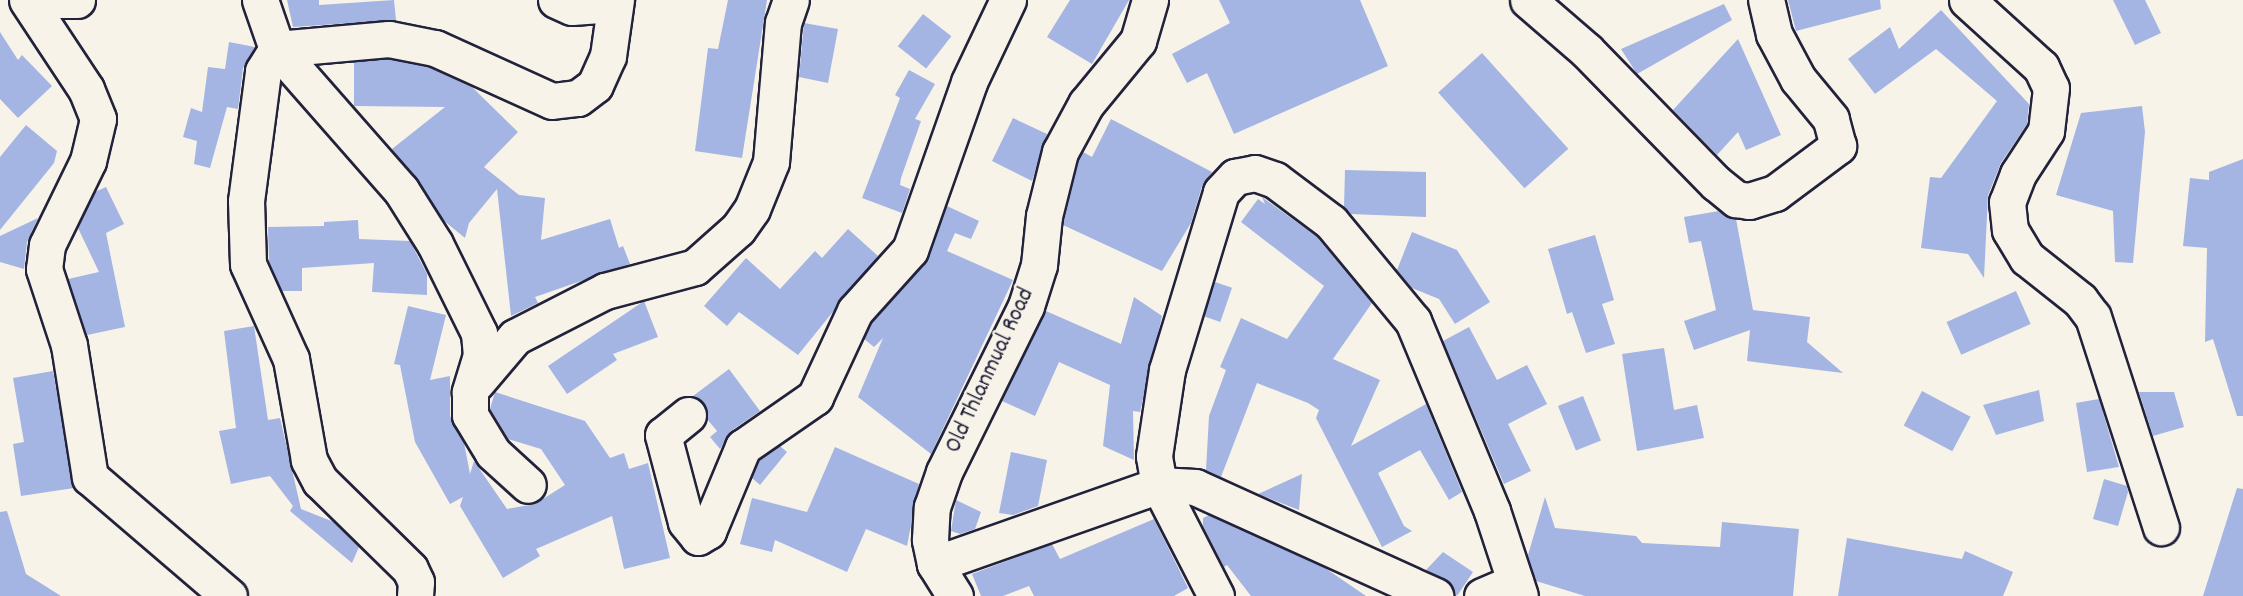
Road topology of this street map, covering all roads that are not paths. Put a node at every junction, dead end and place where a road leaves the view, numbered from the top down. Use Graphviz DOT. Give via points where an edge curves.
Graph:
graph roads {
  1 [pos="27,0"];
  2 [pos="56,0"];
  3 [pos="77,0"];
  4 [pos="260,0"];
  5 [pos="556,0"];
  6 [pos="791,0"];
  7 [pos="1008,0"];
  8 [pos="1150,0"];
  9 [pos="1528,0"];
  10 [pos="1766,0"];
  11 [pos="1967,0"];
  12 [pos="615,2"];
  13 [pos="277,50"];
  14 [pos="470,391"];
  15 [pos="688,415"];
  16 [pos="528,485"];
  17 [pos="1159,485"];
  18 [pos="2161,527"];
  19 [pos="935,564"];
  20 [pos="1518,589"];
  21 [pos="229,596"];
  22 [pos="415,596"];
  23 [pos="955,596"];
  24 [pos="1216,596"];
  25 [pos="1435,596"];
  26 [pos="1482,596"];
  1 -- 21 [label="street" via="86,89 98,119 88,161 47,245 44,269 69,345 90,477"];
  2 -- 3 [label="street"];
  4 -- 13 [label="street"];
  5 -- 12 [label="street" via="572,7"];
  6 -- 14 [label="street" via="783,23 771,162 752,209 738,229 695,267 605,291 515,337"];
  7 -- 15 [label="street" via="964,93 910,250 855,311 815,397 743,447 708,531 698,537 686,522 663,435"];
  8 -- 19 [label="street, Old Thlanmual Road" via="1138,41 1086,104 1060,152 1044,216 1040,265 1026,306 944,472 932,507 930,540"];
  9 -- 10 [label="street" via="1612,75 1716,183 1736,199 1749,201 1775,193 1838,146 1831,120 1798,79 1774,34"];
  11 -- 18 [label="street" via="2041,67 2050,88 2046,131 2018,174 2007,202 2010,230 2027,258 2080,300 2092,317"];
  12 -- 13 [label="street" via="608,56 595,85 578,98 552,101 435,48 389,39"];
  13 -- 14 [label="street" via="401,190 435,244 479,333 481,355"];
  13 -- 22 [label="street" via="263,71 252,134 244,235 248,264 292,359 309,460 320,481 410,569 416,582"];
  14 -- 16 [label="street" via="475,428 493,453"];
  17 -- 19 [label="street"];
  17 -- 20 [label="street" via="1154,456 1167,370 1221,192 1235,177 1255,173 1275,180 1331,222 1413,320 1492,511"];
  17 -- 24 [label="street"];
  17 -- 25 [label="street" via="1195,487 1218,496"];
  19 -- 23 [label="street, Old Thlanmual Road"];
  20 -- 26 [label="street"];
}
